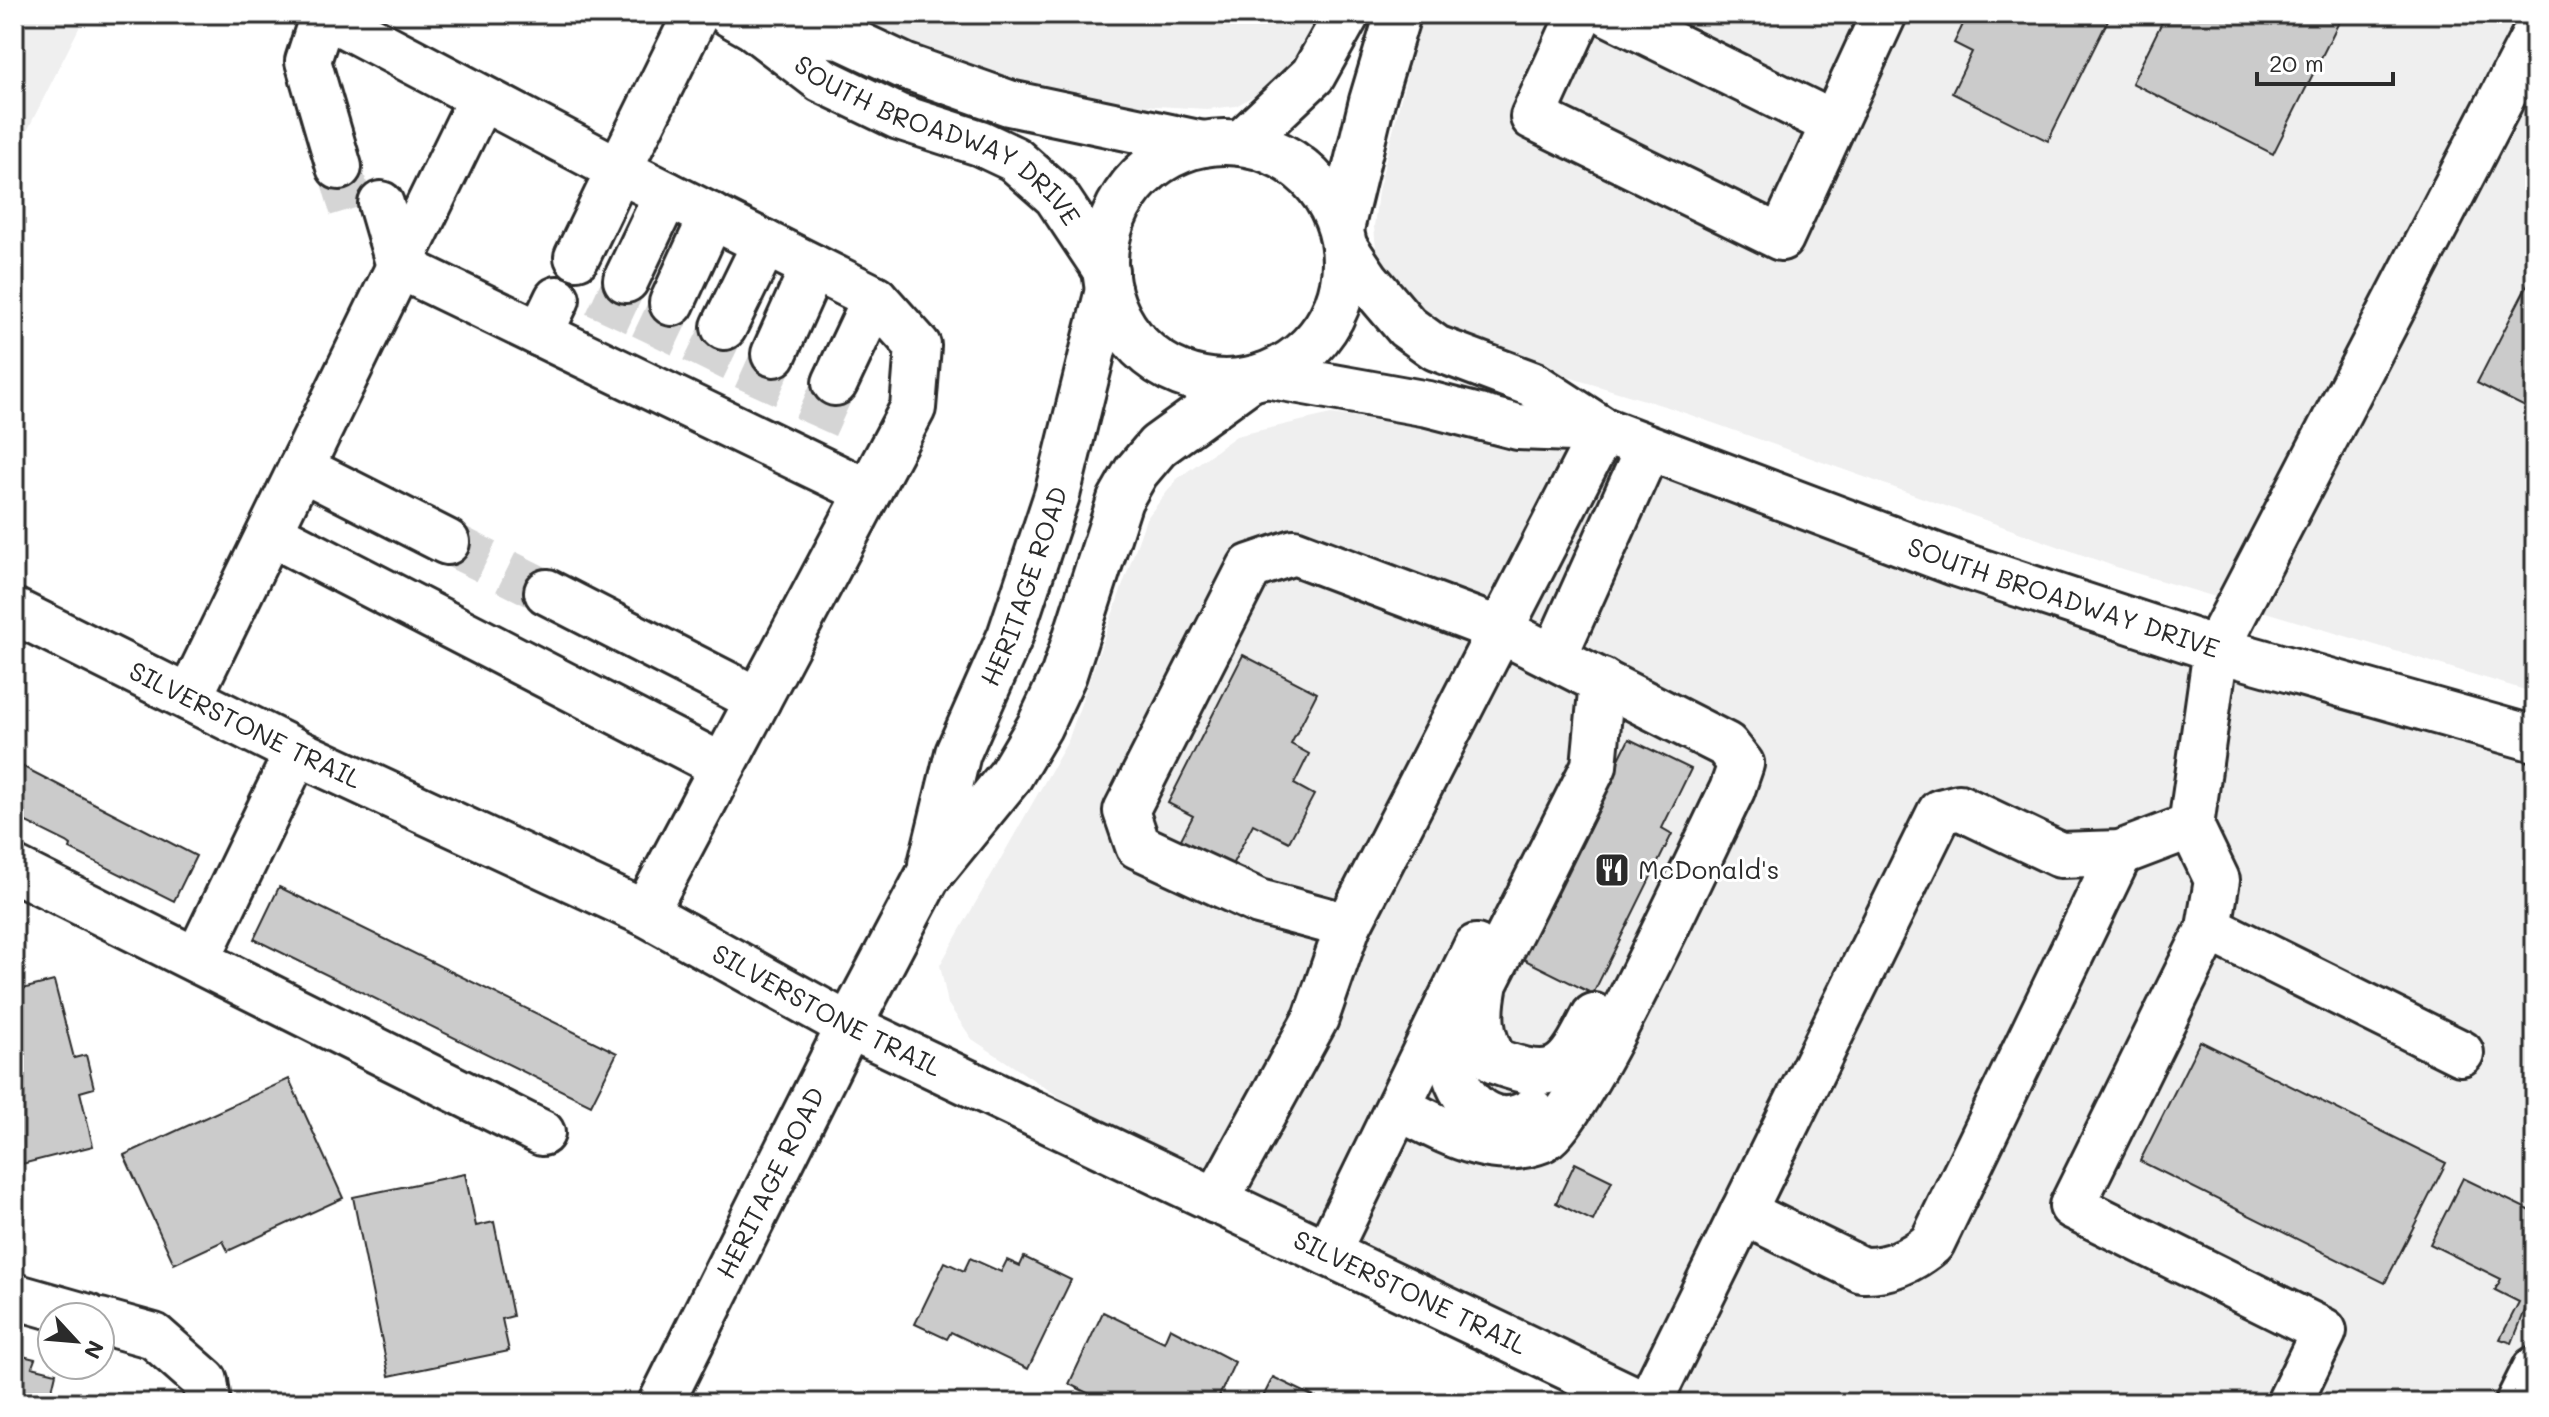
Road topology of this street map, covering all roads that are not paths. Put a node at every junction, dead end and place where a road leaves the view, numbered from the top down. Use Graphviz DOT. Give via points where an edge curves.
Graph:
graph roads {
  1 [pos="323,14"];
  2 [pos="696,14"];
  3 [pos="1347,14"];
  4 [pos="1398,14"];
  5 [pos="1580,14"];
  6 [pos="1610,14"];
  7 [pos="1884,14"];
  8 [pos="741,20"];
  9 [pos="2535,34"];
  10 [pos="481,98"];
  11 [pos="1832,123"];
  12 [pos="1222,143"];
  13 [pos="353,162"];
  14 [pos="619,170"];
  15 [pos="667,194"];
  16 [pos="367,209"];
  17 [pos="712,216"];
  18 [pos="1343,237"];
  19 [pos="765,243"];
  20 [pos="577,257"];
  21 [pos="399,266"];
  22 [pos="813,267"];
  23 [pos="626,280"];
  24 [pos="1107,280"];
  25 [pos="875,298"];
  26 [pos="672,303"];
  27 [pos="724,327"];
  28 [pos="774,354"];
  29 [pos="1257,378"];
  30 [pos="835,383"];
  31 [pos="1603,430"];
  32 [pos="1648,448"];
  33 [pos="301,468"];
  34 [pos="868,492"];
  35 [pos="270,533"];
  36 [pos="447,542"];
  37 [pos="547,592"];
  38 [pos="14,611"];
  39 [pos="1500,630"];
  40 [pos="2216,649"];
  41 [pos="1554,657"];
  42 [pos="1602,681"];
  43 [pos="189,698"];
  44 [pos="758,700"];
  45 [pos="2535,739"];
  46 [pos="1726,745"];
  47 [pos="297,752"];
  48 [pos="722,766"];
  49 [pos="2191,826"];
  50 [pos="2120,853"];
  51 [pos="14,869"];
  52 [pos="927,878"];
  53 [pos="645,913"];
  54 [pos="1348,926"];
  55 [pos="2209,928"];
  56 [pos="197,960"];
  57 [pos="849,1026"];
  58 [pos="2461,1053"];
  59 [pos="1399,1108"];
  60 [pos="542,1133"];
  61 [pos="1216,1201"];
  62 [pos="1743,1212"];
  63 [pos="1327,1253"];
  64 [pos="14,1296"];
  65 [pos="36,1302"];
  66 [pos="116,1325"];
  67 [pos="2535,1369"];
  68 [pos="208,1403"];
  69 [pos="661,1403"];
  70 [pos="1646,1403"];
  71 [pos="2289,1403"];
  72 [pos="2518,1403"];
  1 -- 10 [label="main road"];
  1 -- 13 [label="main road" via="308,61"];
  2 -- 14 [label="main road"];
  3 -- 12 [label="main road" via="1313,75"];
  4 -- 18 [label="main road" via="1372,101"];
  5 -- 11 [label="main road" via="1533,117 1781,238"];
  6 -- 11 [label="main road"];
  7 -- 11 [label="main road"];
  8 -- 12 [label="main road, SOUTH BROADWAY DRIVE" via="840,36 904,66 1009,103"];
  8 -- 24 [label="main road, SOUTH BROADWAY DRIVE" via="822,80 899,117 1014,159 1056,196"];
  9 -- 40 [label="main road"];
  10 -- 14 [label="main road"];
  10 -- 21 [label="main road"];
  12 -- 18 [label="main road" via="1274,152 1304,170 1326,197"];
  12 -- 24 [label="main road" via="1158,163 1132,187 1111,225"];
  14 -- 15 [label="main road"];
  14 -- 20 [label="main road"];
  15 -- 17 [label="main road"];
  15 -- 23 [label="main road"];
  16 -- 21 [label="main road"];
  17 -- 19 [label="main road"];
  17 -- 26 [label="main road"];
  18 -- 29 [label="main road" via="1344,281 1324,331 1298,357"];
  18 -- 31 [label="main road, SOUTH BROADWAY DRIVE" via="1367,280 1407,327 1436,348 1532,384"];
  19 -- 22 [label="main road"];
  19 -- 27 [label="main road"];
  21 -- 33 [label="main road"];
  21 -- 34 [label="main road" via="548,316 598,340 808,443"];
  22 -- 25 [label="main road"];
  22 -- 28 [label="main road"];
  24 -- 29 [label="main road" via="1127,331 1160,364 1194,378 1230,383"];
  24 -- 52 [label="main road, HERITAGE ROAD" via="1057,495 1010,636 958,753"];
  25 -- 30 [label="main road"];
  25 -- 34 [label="main road" via="918,346 913,408"];
  29 -- 31 [label="main road, SOUTH BROADWAY DRIVE" via="1428,404 1518,427"];
  29 -- 52 [label="main road, HERITAGE ROAD" via="1158,446 1136,472 1120,500 1064,674 1039,727 1010,776"];
  31 -- 32 [label="main road, SOUTH BROADWAY DRIVE"];
  31 -- 39 [label="main road"];
  32 -- 40 [label="main road, SOUTH BROADWAY DRIVE" via="1955,563"];
  32 -- 41 [label="main road"];
  33 -- 35 [label="main road"];
  33 -- 36 [label="main road"];
  34 -- 44 [label="main road"];
  35 -- 43 [label="main road"];
  35 -- 48 [label="main road"];
  37 -- 44 [label="main road"];
  38 -- 43 [label="main road, SILVERSTONE TRAIL"];
  39 -- 41 [label="main road"];
  39 -- 54 [label="main road"];
  39 -- 54 [label="main road" via="1294,552 1250,567 1126,811 1138,846 1259,902"];
  40 -- 45 [label="main road, SOUTH BROADWAY DRIVE"];
  40 -- 49 [label="main road"];
  41 -- 42 [label="main road"];
  42 -- 46 [label="main road"];
  42 -- 46 [label="main road" via="1594,766 1452,1046 1461,1093 1478,1111 1499,1121 1523,1117 1559,1089"];
  42 -- 59 [label="main road"];
  43 -- 47 [label="main road, SILVERSTONE TRAIL"];
  44 -- 48 [label="main road"];
  46 -- 59 [label="main road" via="1741,764 1732,790 1586,1087 1545,1140 1504,1150 1458,1137"];
  47 -- 53 [label="main road, SILVERSTONE TRAIL"];
  47 -- 56 [label="main road"];
  48 -- 53 [label="main road"];
  49 -- 50 [label="main road"];
  49 -- 55 [label="main road" via="2217,880"];
  50 -- 62 [label="main road" via="2060,855 1959,807 1940,812"];
  50 -- 62 [label="main road" via="1932,1243 1881,1271 1862,1270"];
  51 -- 56 [label="main road"];
  52 -- 57 [label="main road, HERITAGE ROAD"];
  53 -- 57 [label="main road, SILVERSTONE TRAIL"];
  54 -- 61 [label="main road" via="1316,1018"];
  55 -- 58 [label="main road"];
  55 -- 71 [label="main road" via="2072,1206 2324,1331"];
  56 -- 60 [label="main road"];
  57 -- 61 [label="main road, SILVERSTONE TRAIL"];
  57 -- 69 [label="main road, HERITAGE ROAD"];
  59 -- 63 [label="main road"];
  61 -- 63 [label="main road, SILVERSTONE TRAIL"];
  62 -- 70 [label="main road"];
  63 -- 70 [label="main road, SILVERSTONE TRAIL"];
  64 -- 65 [label="main road"];
  66 -- 68 [label="main road" via="154,1336 205,1381"];
  67 -- 72 [label="main road"];
}
